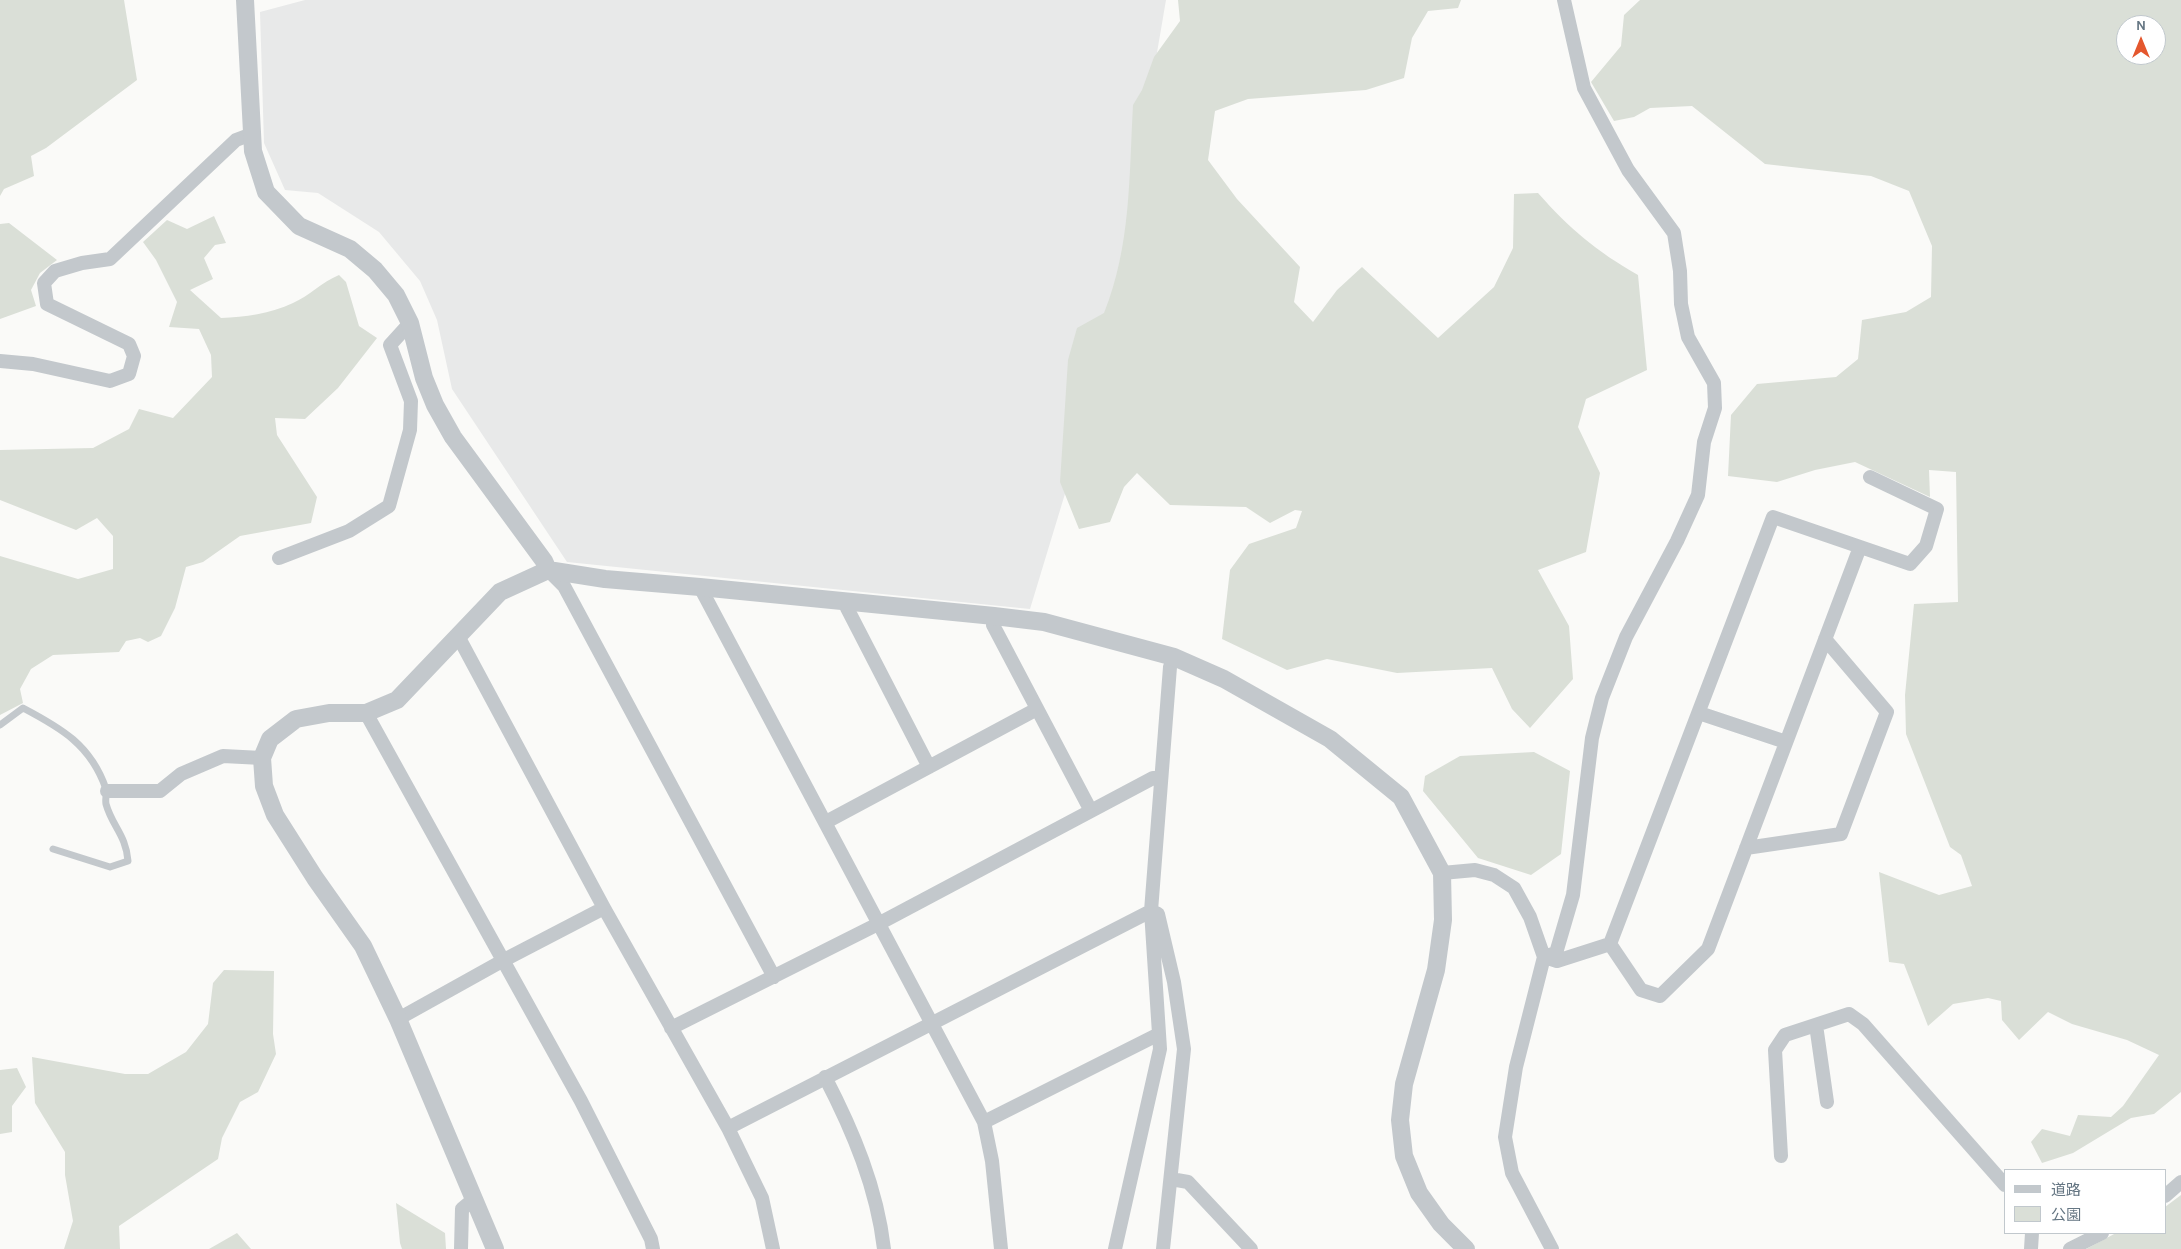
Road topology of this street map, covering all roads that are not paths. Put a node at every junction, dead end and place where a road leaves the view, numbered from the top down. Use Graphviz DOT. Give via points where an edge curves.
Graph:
graph roads {
  1 [pos="245,0"];
  2 [pos="1564,0"];
  3 [pos="252,134"];
  4 [pos="410,323"];
  5 [pos="0,361"];
  6 [pos="1870,477"];
  7 [pos="1860,547"];
  8 [pos="279,558"];
  9 [pos="548,570"];
  10 [pos="700,587"];
  11 [pos="847,601"];
  12 [pos="994,616"];
  13 [pos="458,636"];
  14 [pos="1825,639"];
  15 [pos="1174,658"];
  16 [pos="1037,709"];
  17 [pos="366,712"];
  18 [pos="1699,712"];
  19 [pos="0,724"];
  20 [pos="1786,742"];
  21 [pos="262,758"];
  22 [pos="929,767"];
  23 [pos="1161,778"];
  24 [pos="107,791"];
  25 [pos="1091,811"];
  26 [pos="826,822"];
  27 [pos="1746,848"];
  28 [pos="53,849"];
  29 [pos="1442,872"];
  30 [pos="604,908"];
  31 [pos="1151,911"];
  32 [pos="880,923"];
  33 [pos="1610,944"];
  34 [pos="1544,957"];
  35 [pos="504,960"];
  36 [pos="774,977"];
  37 [pos="398,1019"];
  38 [pos="932,1022"];
  39 [pos="1816,1025"];
  40 [pos="671,1028"];
  41 [pos="1159,1034"];
  42 [pos="825,1077"];
  43 [pos="1827,1102"];
  44 [pos="984,1122"];
  45 [pos="728,1128"];
  46 [pos="1781,1156"];
  47 [pos="1171,1178"];
  48 [pos="2181,1182"];
  49 [pos="2004,1185"];
  50 [pos="2166,1195"];
  51 [pos="474,1200"];
  52 [pos="2032,1234"];
  53 [pos="2100,1234"];
  54 [pos="460,1249"];
  55 [pos="495,1249"];
  56 [pos="652,1249"];
  57 [pos="773,1249"];
  58 [pos="884,1249"];
  59 [pos="1001,1249"];
  60 [pos="1115,1249"];
  61 [pos="1163,1249"];
  62 [pos="1251,1249"];
  63 [pos="1466,1249"];
  64 [pos="1552,1249"];
  65 [pos="2031,1249"];
  66 [pos="2070,1249"];
  1 -- 3 [label="street"];
  2 -- 34 [label="street" via="1584,88 1628,170 1674,233 1681,304 1688,337 1714,383 1715,408 1704,442 1698,495 1626,637 1602,698 1592,738 1573,895 1556,952"];
  3 -- 4 [label="street" via="253,151 266,192 299,226 350,249 375,270 396,295"];
  3 -- 5 [label="street" via="236,140 110,259 55,271 44,283 47,304 129,344 134,356 129,374 110,381 33,364"];
  4 -- 8 [label="street" via="390,345 411,401 410,430 389,506 349,531"];
  4 -- 9 [label="street" via="424,378 435,405 453,437"];
  6 -- 7 [label="street" via="1937,509 1926,546 1910,564"];
  7 -- 14 [label="street"];
  7 -- 18 [label="street" via="1774,517"];
  9 -- 10 [label="street" via="605,579"];
  9 -- 13 [label="street" via="500,592"];
  9 -- 36 [label="street" via="564,586"];
  10 -- 11 [label="street"];
  10 -- 26 [label="street"];
  11 -- 12 [label="street"];
  11 -- 22 [label="street" via="847,608"];
  12 -- 15 [label="street" via="1044,622"];
  12 -- 16 [label="street" via="993,625"];
  13 -- 17 [label="street" via="397,700"];
  13 -- 30 [label="street"];
  14 -- 20 [label="street"];
  14 -- 27 [label="street" via="1887,712 1842,834"];
  15 -- 23 [label="street" via="1170,667"];
  15 -- 29 [label="street" via="1224,679 1330,739 1401,797"];
  16 -- 22 [label="street"];
  16 -- 25 [label="street"];
  17 -- 21 [label="street" via="329,713 296,719 270,739"];
  17 -- 35 [label="street"];
  18 -- 20 [label="street"];
  18 -- 33 [label="street"];
  19 -- 24 [label="lane" via="23,708 56,725 81,746"];
  20 -- 27 [label="street"];
  21 -- 24 [label="street" via="223,756 181,774 160,790"];
  21 -- 37 [label="street" via="264,786 275,815 363,946"];
  22 -- 26 [label="street"];
  23 -- 25 [label="street" via="1153,778"];
  23 -- 31 [label="street"];
  24 -- 28 [label="lane" via="106,803 127,846 128,861 110,867"];
  25 -- 32 [label="street"];
  26 -- 32 [label="street"];
  27 -- 33 [label="street" via="1708,949 1660,996 1641,990"];
  29 -- 34 [label="street" via="1474,870 1494,874 1514,888 1530,917"];
  29 -- 63 [label="street" via="1443,920 1436,970 1404,1084 1400,1120 1404,1156 1419,1193 1441,1224"];
  30 -- 35 [label="street"];
  30 -- 40 [label="street"];
  31 -- 38 [label="street"];
  31 -- 41 [label="street"];
  31 -- 47 [label="street" via="1158,914 1174,982 1184,1049"];
  32 -- 36 [label="street"];
  32 -- 38 [label="street"];
  33 -- 34 [label="street" via="1557,962"];
  34 -- 64 [label="street" via="1516,1067 1505,1137 1512,1173"];
  35 -- 37 [label="street"];
  35 -- 56 [label="street" via="585,1110 651,1239"];
  36 -- 40 [label="street"];
  37 -- 51 [label="street"];
  38 -- 42 [label="street"];
  38 -- 44 [label="street"];
  39 -- 43 [label="street"];
  39 -- 46 [label="street" via="1785,1035 1775,1050"];
  39 -- 49 [label="street" via="1849,1014 1863,1024"];
  40 -- 45 [label="street"];
  41 -- 44 [label="street"];
  41 -- 60 [label="street" via="1160,1049"];
  42 -- 45 [label="street"];
  42 -- 58 [label="street" via="846,1117 870,1180"];
  44 -- 59 [label="street" via="992,1161"];
  45 -- 57 [label="street" via="762,1198"];
  47 -- 61 [label="street"];
  47 -- 62 [label="street" via="1188,1182"];
  48 -- 50 [label="street"];
  51 -- 54 [label="street" via="462,1209"];
  51 -- 55 [label="street"];
  52 -- 65 [label="street"];
  53 -- 66 [label="street"];
}
